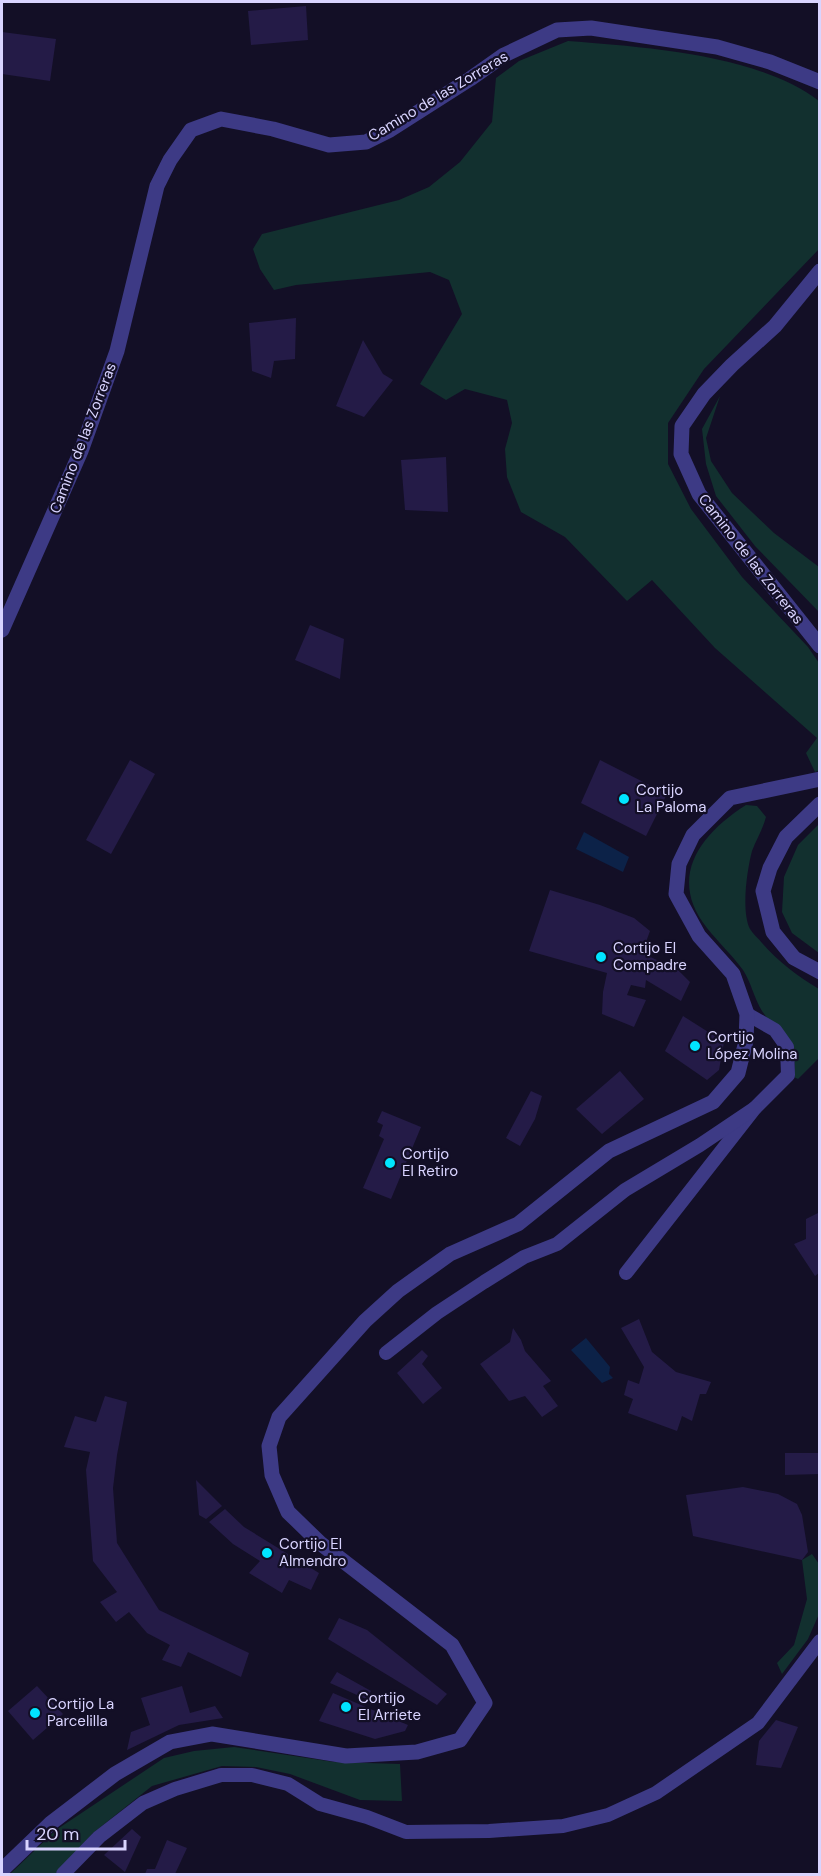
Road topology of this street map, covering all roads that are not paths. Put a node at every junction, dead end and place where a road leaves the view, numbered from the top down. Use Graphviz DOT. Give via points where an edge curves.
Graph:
graph roads {
  1 [pos="819,82"];
  2 [pos="819,271"];
  3 [pos="2,630"];
  4 [pos="819,646"];
  5 [pos="819,779"];
  6 [pos="819,804"];
  7 [pos="819,972"];
  8 [pos="747,1014"];
  9 [pos="755,1108"];
  10 [pos="626,1273"];
  11 [pos="386,1353"];
  12 [pos="819,1641"];
  13 [pos="2,1870"];
  14 [pos="63,1875"];
  1 -- 3 [label="street, Camino de las Zorreras" via="770,62 717,47 591,28 557,30 504,55 366,142 329,145 220,119 191,130 157,186 117,351 81,451"];
  2 -- 4 [label="street, Camino de las Zorreras" via="775,326 704,394 682,426 681,454 699,494"];
  5 -- 8 [label="street" via="730,798 693,835 679,864 676,894 699,936 733,974"];
  6 -- 7 [label="street" via="786,837 762,891 773,932 794,958"];
  8 -- 9 [label="lane" via="775,1030 787,1047 788,1075"];
  8 -- 13 [label="street" via="746,1041 738,1073 713,1102 609,1151 518,1224 450,1254 398,1291 365,1321 279,1417 269,1446 272,1475 288,1512 320,1543 452,1645 485,1703 460,1740 417,1752 346,1756 213,1734 170,1742 106,1781 51,1823"];
  9 -- 10 [label="lane"];
  9 -- 11 [label="lane" via="625,1190 557,1244 524,1257 483,1282"];
  12 -- 14 [label="lane" via="758,1723 656,1793 608,1815 563,1826 406,1832 320,1804 288,1784 252,1775 221,1775 143,1803 99,1838"];
}
